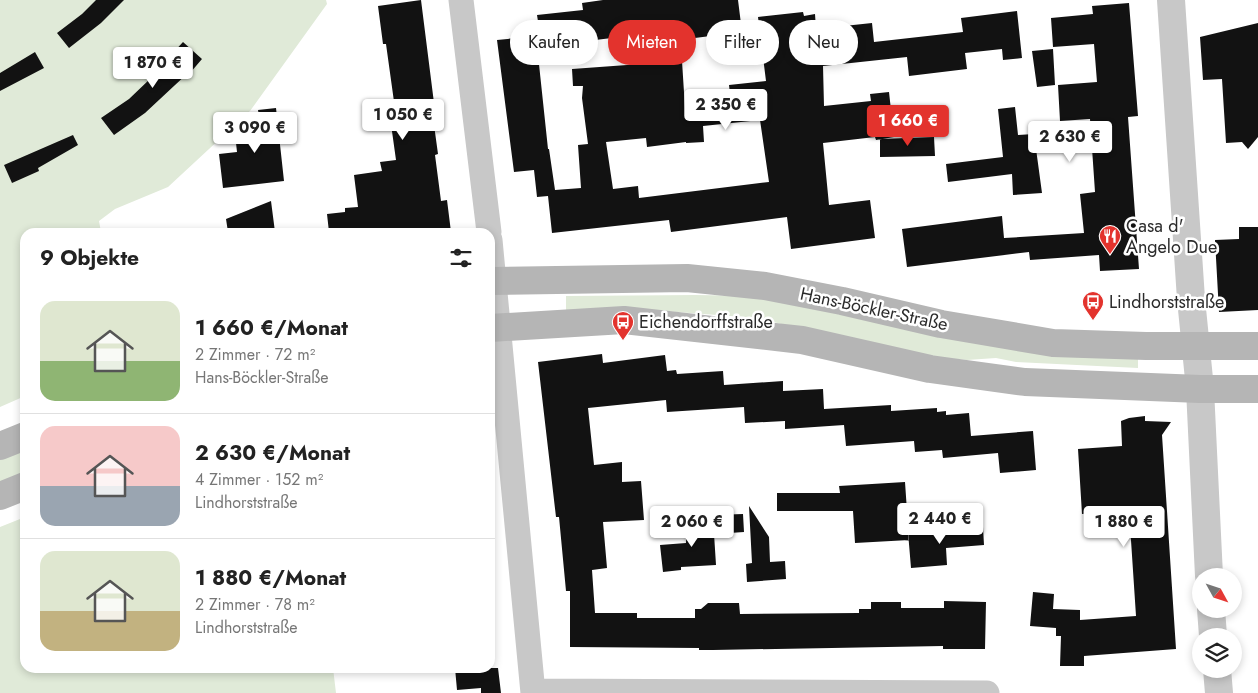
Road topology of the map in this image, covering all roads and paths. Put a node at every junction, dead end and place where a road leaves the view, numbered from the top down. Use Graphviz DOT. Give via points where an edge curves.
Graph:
graph roads {
  1 [pos="461,0"];
  2 [pos="1171,0"];
  3 [pos="489,228"];
  4 [pos="495,281"];
  5 [pos="495,327"];
  6 [pos="495,336"];
  7 [pos="1195,346"];
  8 [pos="1258,346"];
  9 [pos="1200,389"];
  10 [pos="1258,389"];
  11 [pos="20,438"];
  12 [pos="0,446"];
  13 [pos="20,488"];
  14 [pos="0,496"];
  15 [pos="1209,568"];
  16 [pos="1218,678"];
  17 [pos="533,692"];
  18 [pos="848,692"];
  19 [pos="987,693"];
  20 [pos="1219,693"];
  1 -- 3 [label="street"];
  2 -- 7 [label="street"];
  4 -- 7 [label="main road, Hans-Böckler-Straße" via="687,278 765,286 941,324 1053,343"];
  5 -- 9 [label="main road" via="624,320 802,340 930,369 1016,381"];
  6 -- 17 [label="street"];
  7 -- 8 [label="main road, Hans-Böckler-Straße"];
  7 -- 9 [label="street"];
  9 -- 10 [label="main road"];
  9 -- 15 [label="street"];
  11 -- 12 [label="main road"];
  13 -- 14 [label="main road"];
  16 -- 20 [label="street"];
  17 -- 18 [label="street"];
  18 -- 19 [label="street"];
}
